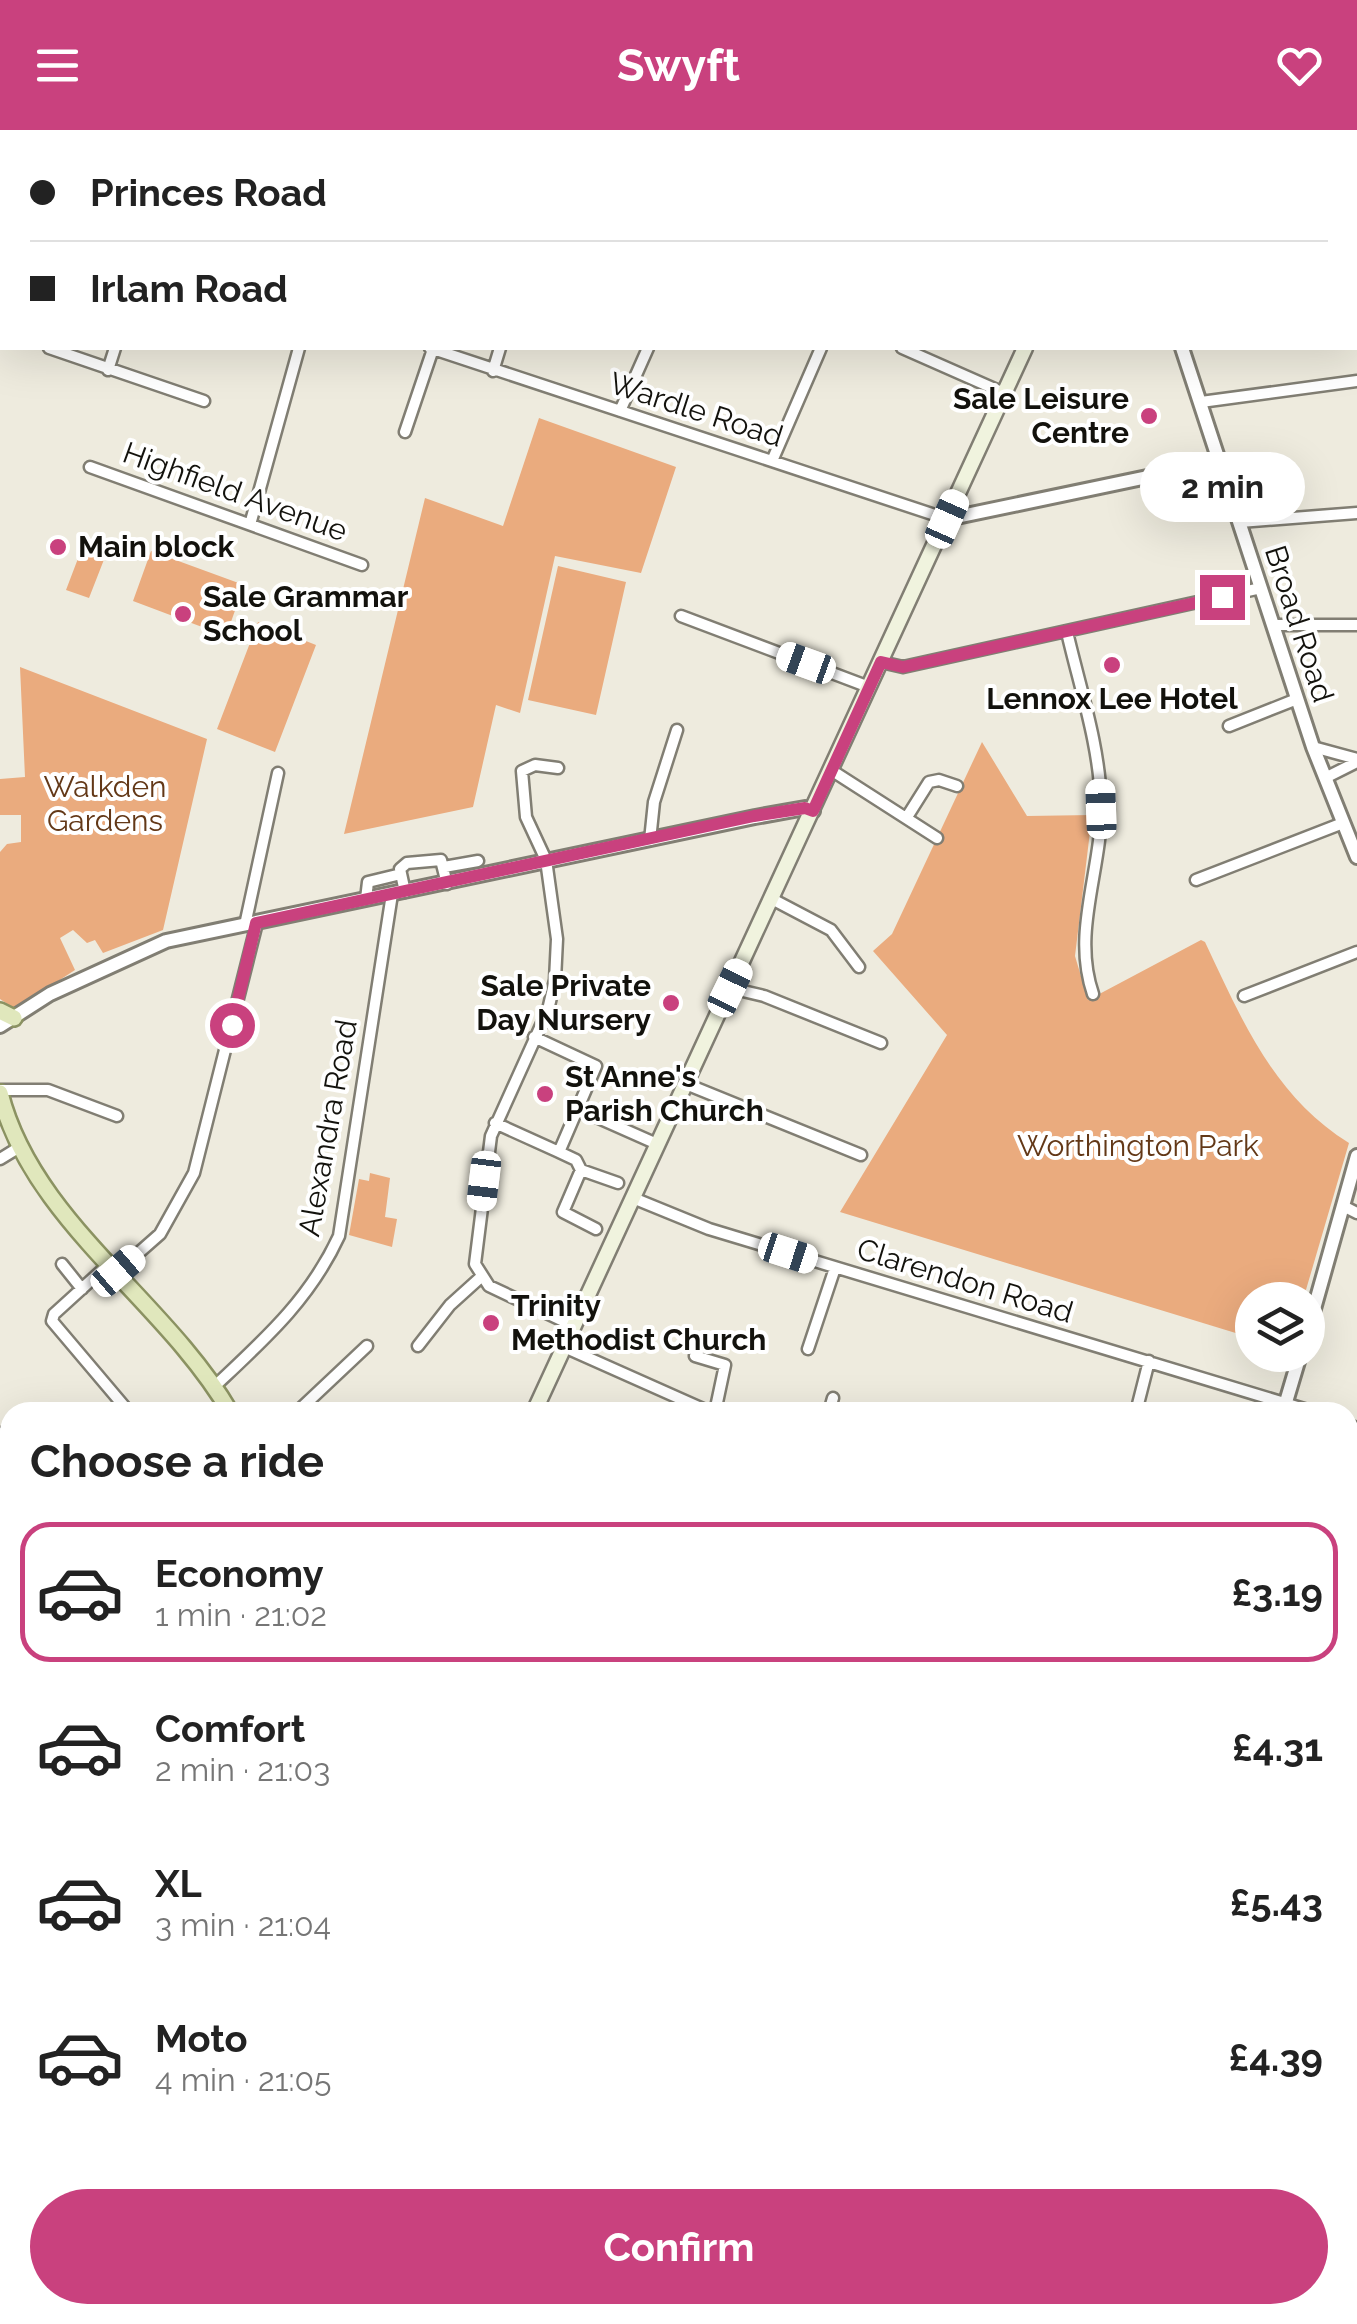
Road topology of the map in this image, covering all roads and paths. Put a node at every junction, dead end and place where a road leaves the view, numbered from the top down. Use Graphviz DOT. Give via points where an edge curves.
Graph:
graph roads {
  1 [pos="54,350"];
  2 [pos="114,350"];
  3 [pos="299,350"];
  4 [pos="430,350"];
  5 [pos="436,350"];
  6 [pos="499,350"];
  7 [pos="647,350"];
  8 [pos="820,350"];
  9 [pos="907,350"];
  10 [pos="1025,350"];
  11 [pos="1183,350"];
  12 [pos="108,370"];
  13 [pos="493,371"];
  14 [pos="1357,380"];
  15 [pos="1004,393"];
  16 [pos="204,401"];
  17 [pos="1200,402"];
  18 [pos="620,411"];
  19 [pos="405,432"];
  20 [pos="772,461"];
  21 [pos="1219,462"];
  22 [pos="90,467"];
  23 [pos="1357,513"];
  24 [pos="947,519"];
  25 [pos="251,522"];
  26 [pos="1240,522"];
  27 [pos="362,565"];
  28 [pos="1260,588"];
  29 [pos="681,616"];
  30 [pos="1273,625"];
  31 [pos="1357,625"];
  32 [pos="1067,632"];
  33 [pos="881,662"];
  34 [pos="870,687"];
  35 [pos="1297,699"];
  36 [pos="1229,726"];
  37 [pos="677,730"];
  38 [pos="1314,747"];
  39 [pos="1357,760"];
  40 [pos="558,768"];
  41 [pos="832,770"];
  42 [pos="278,773"];
  43 [pos="1326,778"];
  44 [pos="958,786"];
  45 [pos="813,811"];
  46 [pos="908,817"];
  47 [pos="1343,823"];
  48 [pos="937,838"];
  49 [pos="650,840"];
  50 [pos="1357,857"];
  51 [pos="546,860"];
  52 [pos="473,867"];
  53 [pos="444,868"];
  54 [pos="401,874"];
  55 [pos="1196,880"];
  56 [pos="447,884"];
  57 [pos="398,893"];
  58 [pos="366,899"];
  59 [pos="772,899"];
  60 [pos="251,924"];
  61 [pos="1357,952"];
  62 [pos="859,967"];
  63 [pos="730,988"];
  64 [pos="1093,994"];
  65 [pos="1244,996"];
  66 [pos="5,1018"];
  67 [pos="534,1037"];
  68 [pos="881,1044"];
  69 [pos="686,1084"];
  70 [pos="0,1091"];
  71 [pos="578,1109"];
  72 [pos="117,1116"];
  73 [pos="495,1124"];
  74 [pos="657,1144"];
  75 [pos="18,1148"];
  76 [pos="559,1152"];
  77 [pos="862,1155"];
  78 [pos="1357,1156"];
  79 [pos="0,1159"];
  80 [pos="581,1170"];
  81 [pos="618,1183"];
  82 [pos="633,1198"];
  83 [pos="1343,1206"];
  84 [pos="1357,1212"];
  85 [pos="596,1230"];
  86 [pos="62,1264"];
  87 [pos="114,1267"];
  88 [pos="834,1268"];
  89 [pos="481,1277"];
  90 [pos="1322,1282"];
  91 [pos="82,1289"];
  92 [pos="574,1326"];
  93 [pos="366,1346"];
  94 [pos="418,1346"];
  95 [pos="564,1348"];
  96 [pos="808,1348"];
  97 [pos="694,1356"];
  98 [pos="1149,1361"];
  99 [pos="1295,1372"];
  100 [pos="214,1386"];
  101 [pos="833,1398"];
  102 [pos="121,1402"];
  103 [pos="224,1402"];
  104 [pos="307,1402"];
  105 [pos="539,1402"];
  106 [pos="689,1402"];
  107 [pos="715,1402"];
  108 [pos="832,1402"];
  109 [pos="1139,1402"];
  110 [pos="1267,1402"];
  111 [pos="1286,1402"];
  1 -- 12 [label="street"];
  2 -- 12 [label="street"];
  3 -- 25 [label="street"];
  4 -- 19 [label="street"];
  5 -- 13 [label="street, Wardle Road"];
  6 -- 13 [label="street"];
  7 -- 18 [label="street"];
  8 -- 20 [label="street"];
  9 -- 15 [label="street"];
  10 -- 15 [label="main road"];
  11 -- 17 [label="street, Broad Road"];
  12 -- 16 [label="street"];
  13 -- 18 [label="street, Wardle Road"];
  14 -- 17 [label="street"];
  15 -- 24 [label="main road"];
  17 -- 21 [label="street, Broad Road"];
  18 -- 20 [label="street, Wardle Road"];
  20 -- 24 [label="street, Wardle Road"];
  21 -- 24 [label="street"];
  21 -- 26 [label="street, Broad Road"];
  22 -- 25 [label="street, Highfield Avenue"];
  23 -- 26 [label="street"];
  24 -- 33 [label="main road"];
  25 -- 27 [label="street, Highfield Avenue"];
  26 -- 28 [label="street, Broad Road"];
  28 -- 30 [label="street, Broad Road"];
  28 -- 32 [label="street"];
  29 -- 34 [label="street"];
  30 -- 31 [label="street"];
  30 -- 35 [label="street, Broad Road"];
  32 -- 33 [label="street" via="903,667"];
  32 -- 64 [label="street" via="1100,784 1084,948"];
  33 -- 34 [label="main road"];
  34 -- 41 [label="main road"];
  35 -- 36 [label="street"];
  35 -- 38 [label="street, Broad Road"];
  37 -- 49 [label="street" via="654,802"];
  38 -- 39 [label="street"];
  38 -- 43 [label="street, Broad Road"];
  39 -- 43 [label="street"];
  40 -- 51 [label="street" via="522,771 526,816"];
  41 -- 45 [label="main road"];
  41 -- 46 [label="street"];
  42 -- 60 [label="street"];
  43 -- 47 [label="street, Broad Road"];
  44 -- 46 [label="street" via="930,782"];
  45 -- 49 [label="street" via="754,816"];
  45 -- 59 [label="main road"];
  46 -- 48 [label="street"];
  47 -- 50 [label="street, Broad Road"];
  47 -- 55 [label="street"];
  49 -- 51 [label="street"];
  51 -- 52 [label="street"];
  51 -- 67 [label="street" via="557,960"];
  52 -- 53 [label="street"];
  52 -- 56 [label="street"];
  53 -- 54 [label="street" via="436,858 402,865"];
  53 -- 56 [label="street"];
  54 -- 57 [label="street"];
  54 -- 58 [label="street" via="368,882"];
  56 -- 57 [label="street"];
  57 -- 58 [label="street"];
  57 -- 100 [label="street, Alexandra Road" via="339,1236 293,1314"];
  58 -- 60 [label="street"];
  59 -- 62 [label="street" via="830,930"];
  59 -- 63 [label="main road"];
  60 -- 66 [label="street" via="142,950"];
  60 -- 87 [label="street" via="194,1173 160,1234"];
  61 -- 65 [label="street"];
  63 -- 68 [label="street"];
  63 -- 69 [label="main road"];
  67 -- 71 [label="street" via="596,1066"];
  67 -- 73 [label="street"];
  69 -- 74 [label="main road"];
  69 -- 77 [label="street"];
  70 -- 72 [label="street" via="48,1090"];
  70 -- 75 [label="main road"];
  71 -- 74 [label="street"];
  71 -- 76 [label="street"];
  73 -- 76 [label="street"];
  73 -- 89 [label="street" via="474,1250"];
  74 -- 82 [label="main road"];
  75 -- 79 [label="street"];
  75 -- 87 [label="main road" via="42,1186"];
  76 -- 80 [label="street"];
  78 -- 83 [label="street"];
  80 -- 81 [label="street"];
  80 -- 85 [label="street" via="563,1212"];
  82 -- 88 [label="street, Clarendon Road"];
  82 -- 92 [label="main road"];
  83 -- 84 [label="street"];
  83 -- 90 [label="street"];
  86 -- 91 [label="street"];
  87 -- 91 [label="street"];
  87 -- 100 [label="main road"];
  88 -- 96 [label="street"];
  88 -- 98 [label="street, Clarendon Road"];
  89 -- 92 [label="street"];
  89 -- 94 [label="street"];
  91 -- 102 [label="street" via="52,1321"];
  92 -- 95 [label="main road"];
  93 -- 104 [label="street"];
  95 -- 105 [label="main road"];
  95 -- 106 [label="street"];
  97 -- 107 [label="street" via="725,1365"];
  98 -- 109 [label="street"];
  98 -- 110 [label="street, Clarendon Road"];
  99 -- 111 [label="street"];
  100 -- 103 [label="main road"];
  101 -- 108 [label="street"];
}
